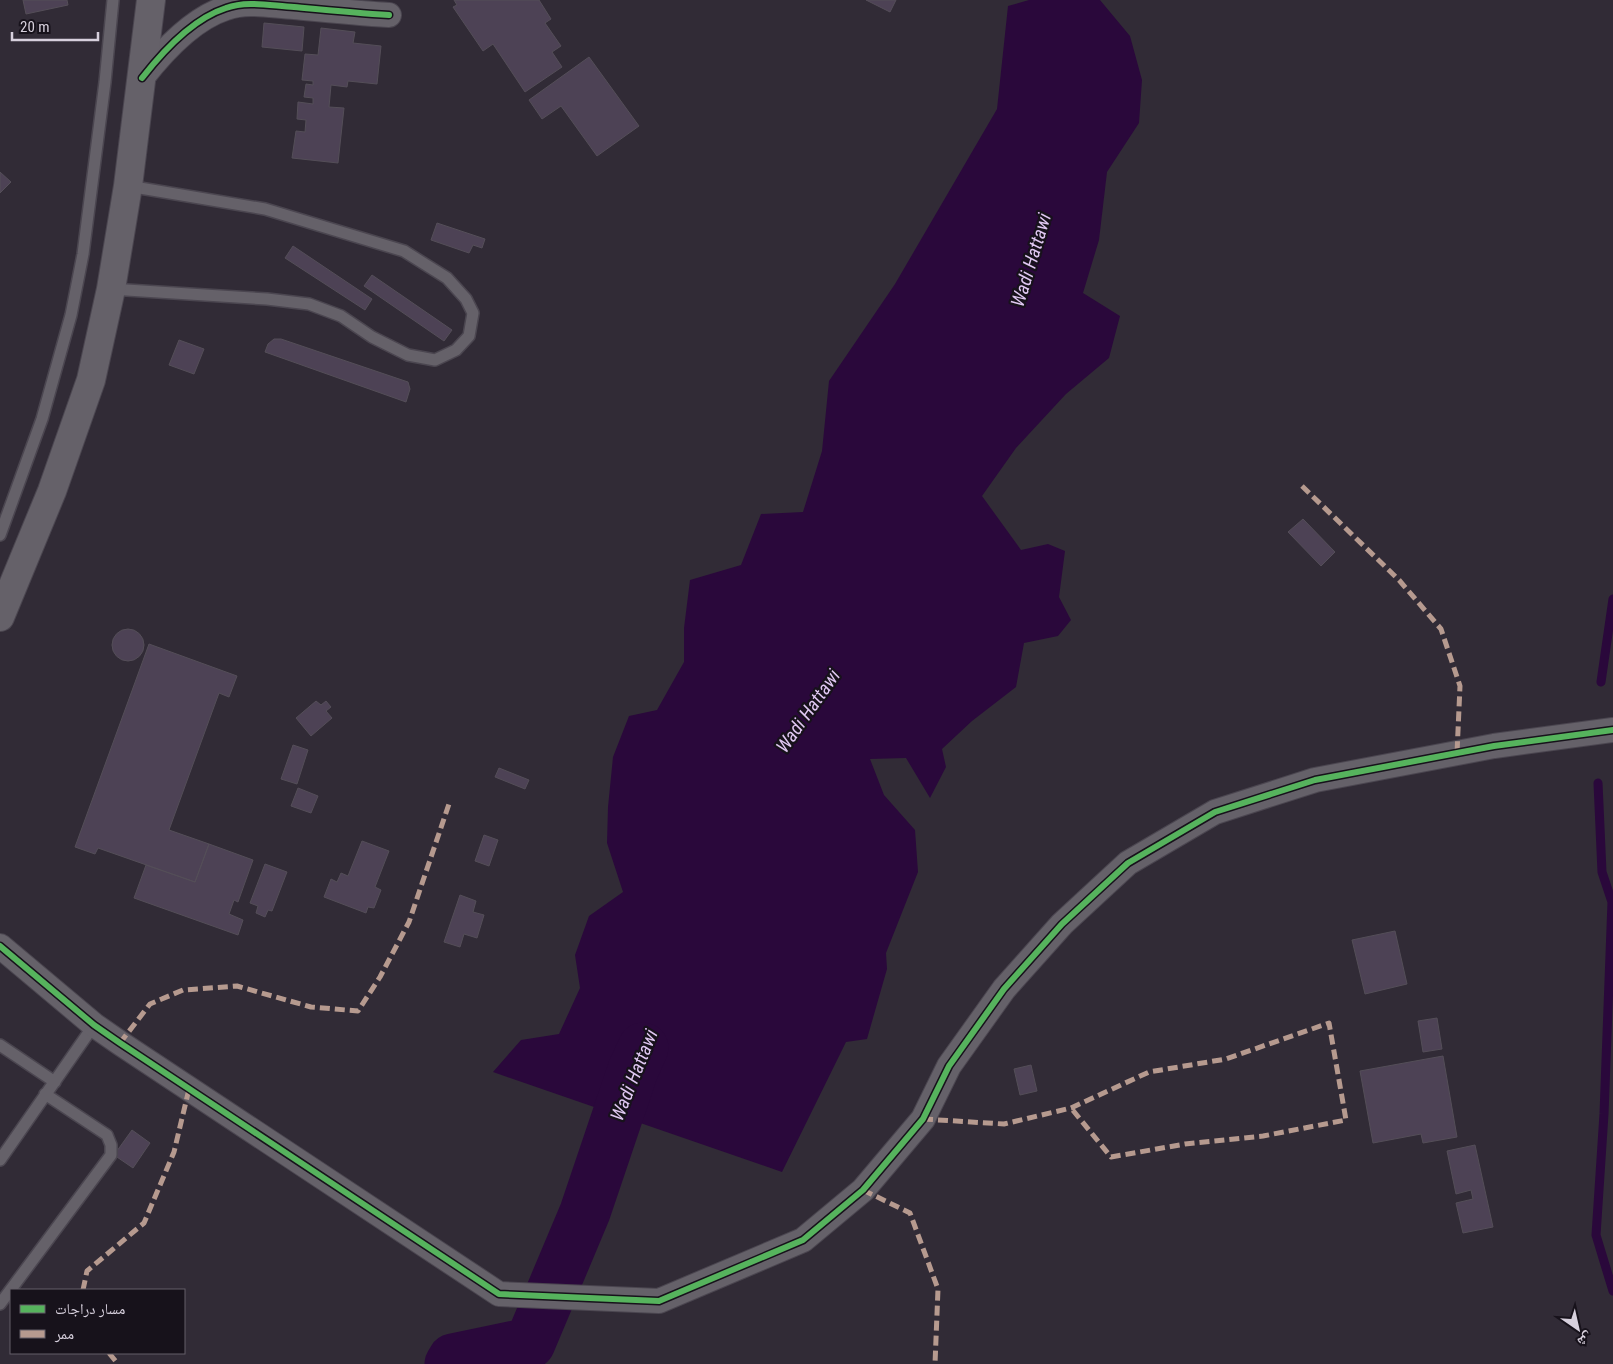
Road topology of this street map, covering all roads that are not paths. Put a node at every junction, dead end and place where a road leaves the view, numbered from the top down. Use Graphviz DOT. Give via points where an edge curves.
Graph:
graph roads {
  1 [pos="113,0"];
  2 [pos="151,0"];
  3 [pos="214,6"];
  4 [pos="389,15"];
  5 [pos="142,78"];
  6 [pos="128,186"];
  7 [pos="111,289"];
  8 [pos="0,535"];
  9 [pos="0,617"];
  10 [pos="1613,730"];
  11 [pos="0,946"];
  12 [pos="94,1025"];
  13 [pos="0,1045"];
  14 [pos="55,1082"];
  15 [pos="45,1094"];
  16 [pos="0,1160"];
  17 [pos="11,1289"];
  18 [pos="10,1291"];
  19 [pos="0,1304"];
  1 -- 8 [label="lane" via="83,254 71,314 42,419"];
  2 -- 5 [label="main road"];
  3 -- 4 [label="street" via="246,4"];
  3 -- 5 [label="street" via="170,46"];
  5 -- 6 [label="main road"];
  6 -- 7 [label="main road"];
  6 -- 7 [label="lane" via="265,209 404,251 448,278 473,313 469,336 456,350 435,360 408,355 372,337 341,316 309,304 267,298"];
  7 -- 9 [label="main road" via="91,380 52,491"];
  10 -- 12 [label="street" via="1494,746 1315,780 1215,812 1128,863 1062,924 1004,988 949,1066 923,1119 863,1190 802,1240 659,1301 498,1294"];
  11 -- 12 [label="street"];
  12 -- 14 [label="lane"];
  13 -- 14 [label="lane"];
  14 -- 15 [label="lane"];
  15 -- 16 [label="lane"];
  15 -- 17 [label="lane" via="107,1135 111,1155"];
  18 -- 19 [label="lane"];
}
